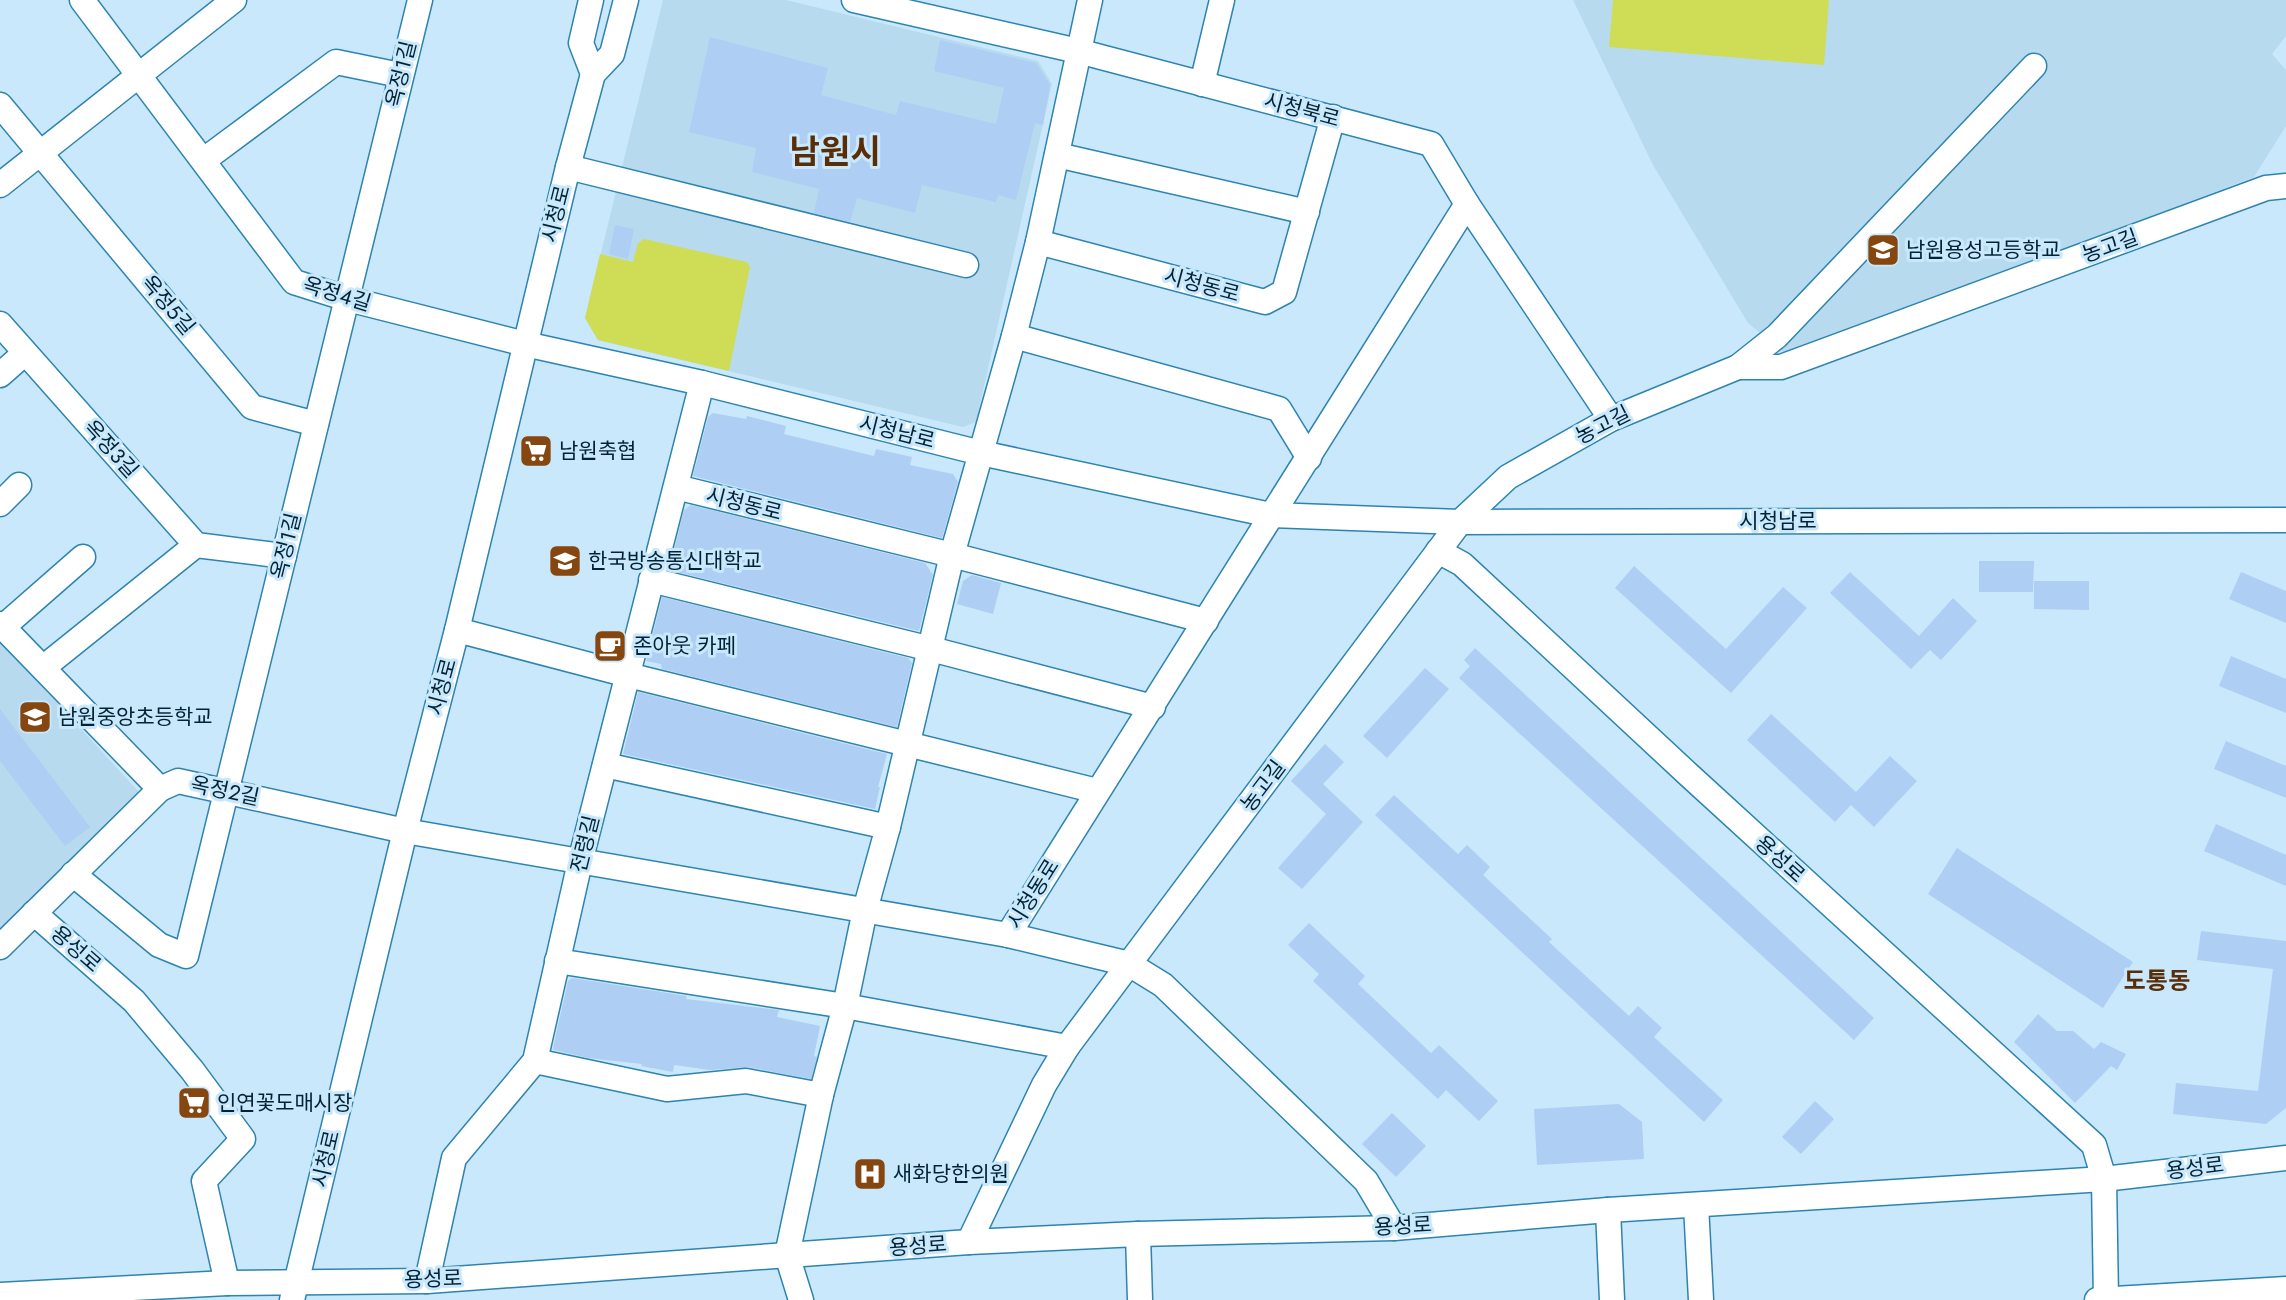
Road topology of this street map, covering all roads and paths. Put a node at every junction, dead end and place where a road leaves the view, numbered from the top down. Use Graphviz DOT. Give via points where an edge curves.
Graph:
graph roads {
  1 [pos="82,0"];
  2 [pos="234,0"];
  3 [pos="420,0"];
  4 [pos="591,0"];
  5 [pos="626,0"];
  6 [pos="854,0"];
  7 [pos="1090,0"];
  8 [pos="1222,0"];
  9 [pos="1078,51"];
  10 [pos="2034,66"];
  11 [pos="593,74"];
  12 [pos="139,75"];
  13 [pos="400,75"];
  14 [pos="1202,84"];
  15 [pos="0,105"];
  16 [pos="1333,117"];
  17 [pos="41,152"];
  18 [pos="1057,156"];
  19 [pos="204,160"];
  20 [pos="568,167"];
  21 [pos="0,185"];
  22 [pos="2286,186"];
  23 [pos="1467,204"];
  24 [pos="1307,212"];
  25 [pos="1038,243"];
  26 [pos="966,265"];
  27 [pos="348,299"];
  28 [pos="0,324"];
  29 [pos="1014,336"];
  30 [pos="525,344"];
  31 [pos="26,353"];
  32 [pos="1738,367"];
  33 [pos="0,375"];
  34 [pos="702,383"];
  35 [pos="1611,419"];
  36 [pos="316,424"];
  37 [pos="981,453"];
  38 [pos="1309,458"];
  39 [pos="20,485"];
  40 [pos="676,488"];
  41 [pos="0,504"];
  42 [pos="1271,515"];
  43 [pos="2286,520"];
  44 [pos="1460,522"];
  45 [pos="196,545"];
  46 [pos="1438,551"];
  47 [pos="952,555"];
  48 [pos="284,556"];
  49 [pos="83,557"];
  50 [pos="651,580"];
  51 [pos="1206,621"];
  52 [pos="2,625"];
  53 [pos="457,630"];
  54 [pos="931,649"];
  55 [pos="44,667"];
  56 [pos="628,675"];
  57 [pos="1153,707"];
  58 [pos="908,745"];
  59 [pos="605,765"];
  60 [pos="160,789"];
  61 [pos="227,791"];
  62 [pos="1097,791"];
  63 [pos="888,827"];
  64 [pos="405,831"];
  65 [pos="580,862"];
  66 [pos="73,874"];
  67 [pos="865,910"];
  68 [pos="34,913"];
  69 [pos="1008,935"];
  70 [pos="0,947"];
  71 [pos="557,961"];
  72 [pos="1129,964"];
  73 [pos="845,1006"];
  74 [pos="1067,1047"];
  75 [pos="535,1061"];
  76 [pos="821,1095"];
  77 [pos="2286,1158"];
  78 [pos="2104,1179"];
  79 [pos="1696,1205"];
  80 [pos="1608,1210"];
  81 [pos="1394,1228"];
  82 [pos="1138,1234"];
  83 [pos="969,1242"];
  84 [pos="787,1255"];
  85 [pos="427,1281"];
  86 [pos="227,1283"];
  87 [pos="2286,1289"];
  88 [pos="294,1291"];
  89 [pos="155,1294"];
  90 [pos="0,1295"];
  91 [pos="801,1300"];
  92 [pos="1140,1300"];
  93 [pos="1612,1300"];
  94 [pos="1701,1300"];
  95 [pos="2097,1300"];
  96 [pos="2106,1300"];
  1 -- 12 [label="street, 옥정4길"];
  2 -- 12 [label="street"];
  3 -- 13 [label="street, 옥정1길"];
  4 -- 11 [label="street" via="580,43"];
  5 -- 11 [label="street, 시청로" via="612,54"];
  6 -- 9 [label="street, 시청북로"];
  7 -- 9 [label="street"];
  8 -- 14 [label="street"];
  9 -- 14 [label="street, 시청북로"];
  9 -- 18 [label="street"];
  10 -- 32 [label="street" via="1777,336"];
  11 -- 20 [label="street, 시청로"];
  12 -- 17 [label="street"];
  12 -- 19 [label="street, 옥정4길"];
  13 -- 19 [label="street" via="336,62"];
  13 -- 27 [label="street, 옥정1길"];
  14 -- 16 [label="street, 시청북로"];
  15 -- 17 [label="street, 옥정5길"];
  16 -- 23 [label="street, 시청북로" via="1431,144"];
  16 -- 24 [label="street, 시청동로"];
  17 -- 21 [label="street"];
  17 -- 36 [label="street, 옥정5길" via="252,407"];
  18 -- 24 [label="street"];
  18 -- 25 [label="street"];
  19 -- 27 [label="street, 옥정4길" via="294,282"];
  20 -- 26 [label="street"];
  20 -- 30 [label="street, 시청로"];
  22 -- 32 [label="street, 농고길" via="2266,188 1781,367"];
  23 -- 35 [label="street, 시청북로"];
  23 -- 38 [label="street"];
  24 -- 25 [label="street, 시청동로" via="1284,292 1265,302"];
  25 -- 29 [label="street"];
  27 -- 30 [label="street, 옥정4길"];
  27 -- 36 [label="street, 옥정1길"];
  28 -- 31 [label="street, 옥정3길"];
  29 -- 37 [label="street"];
  29 -- 38 [label="street" via="1280,409"];
  30 -- 34 [label="street, 시청남로"];
  30 -- 53 [label="street, 시청로"];
  31 -- 33 [label="street"];
  31 -- 45 [label="street, 옥정3길"];
  32 -- 35 [label="street, 농고길"];
  34 -- 37 [label="street, 시청남로"];
  34 -- 40 [label="street, 전령길"];
  35 -- 44 [label="street, 농고길" via="1508,477"];
  36 -- 48 [label="street, 옥정1길"];
  37 -- 42 [label="street, 시청남로"];
  37 -- 47 [label="street"];
  38 -- 42 [label="street"];
  39 -- 41 [label="street"];
  40 -- 47 [label="street, 시청동로"];
  40 -- 50 [label="street, 전령길"];
  42 -- 44 [label="street, 시청남로"];
  42 -- 51 [label="street, 시청동로"];
  43 -- 44 [label="street, 시청남로"];
  44 -- 46 [label="street, 농고길"];
  45 -- 48 [label="street"];
  45 -- 55 [label="street"];
  46 -- 72 [label="street, 농고길"];
  46 -- 78 [label="street, 용성로" via="1462,564 2094,1145"];
  47 -- 51 [label="street, 시청동로"];
  47 -- 54 [label="street"];
  48 -- 61 [label="street, 옥정1길"];
  49 -- 52 [label="street, 옥정2길"];
  50 -- 54 [label="street"];
  50 -- 56 [label="street, 전령길"];
  51 -- 57 [label="street, 시청동로"];
  52 -- 55 [label="street, 옥정2길"];
  53 -- 56 [label="street"];
  53 -- 64 [label="street, 시청로"];
  54 -- 57 [label="street"];
  54 -- 58 [label="street"];
  55 -- 60 [label="street, 옥정2길"];
  56 -- 58 [label="street"];
  56 -- 59 [label="street, 전령길"];
  57 -- 62 [label="street, 시청동로"];
  58 -- 62 [label="street"];
  58 -- 63 [label="street"];
  59 -- 63 [label="street"];
  59 -- 65 [label="street, 전령길"];
  60 -- 61 [label="street, 옥정2길" via="178,781"];
  60 -- 66 [label="street"];
  61 -- 64 [label="street, 옥정2길"];
  61 -- 66 [label="street, 옥정1길" via="186,956 159,945"];
  62 -- 69 [label="street, 시청동로"];
  63 -- 67 [label="street"];
  64 -- 65 [label="street, 옥정2길"];
  64 -- 88 [label="street, 시청로"];
  65 -- 67 [label="street, 시청동로"];
  65 -- 71 [label="street, 전령길"];
  66 -- 68 [label="street"];
  67 -- 69 [label="street, 시청동로"];
  67 -- 73 [label="street"];
  68 -- 70 [label="street"];
  68 -- 86 [label="street, 용성로" via="134,1001 243,1139 204,1180"];
  69 -- 72 [label="street"];
  71 -- 73 [label="street"];
  71 -- 75 [label="street, 전령길"];
  72 -- 74 [label="street, 농고길"];
  72 -- 81 [label="street" via="1163,985 1366,1181"];
  73 -- 74 [label="street"];
  73 -- 76 [label="street"];
  74 -- 83 [label="street, 농고길" via="1044,1085"];
  75 -- 76 [label="street" via="667,1089 746,1081"];
  75 -- 85 [label="street, 전령길" via="454,1158"];
  76 -- 84 [label="street"];
  77 -- 78 [label="street, 용성로"];
  78 -- 79 [label="street, 용성로"];
  78 -- 96 [label="street"];
  79 -- 80 [label="street, 용성로"];
  79 -- 94 [label="street"];
  80 -- 81 [label="street, 용성로"];
  80 -- 93 [label="street"];
  81 -- 82 [label="street, 용성로"];
  82 -- 83 [label="street, 용성로"];
  82 -- 92 [label="street"];
  83 -- 84 [label="street, 용성로"];
  84 -- 85 [label="street, 용성로"];
  84 -- 91 [label="street"];
  85 -- 88 [label="street, 용성로"];
  86 -- 88 [label="street, 용성로"];
  86 -- 89 [label="street, 용성로"];
  87 -- 96 [label="street"];
  89 -- 90 [label="street, 용성로"];
  95 -- 96 [label="street"];
}
